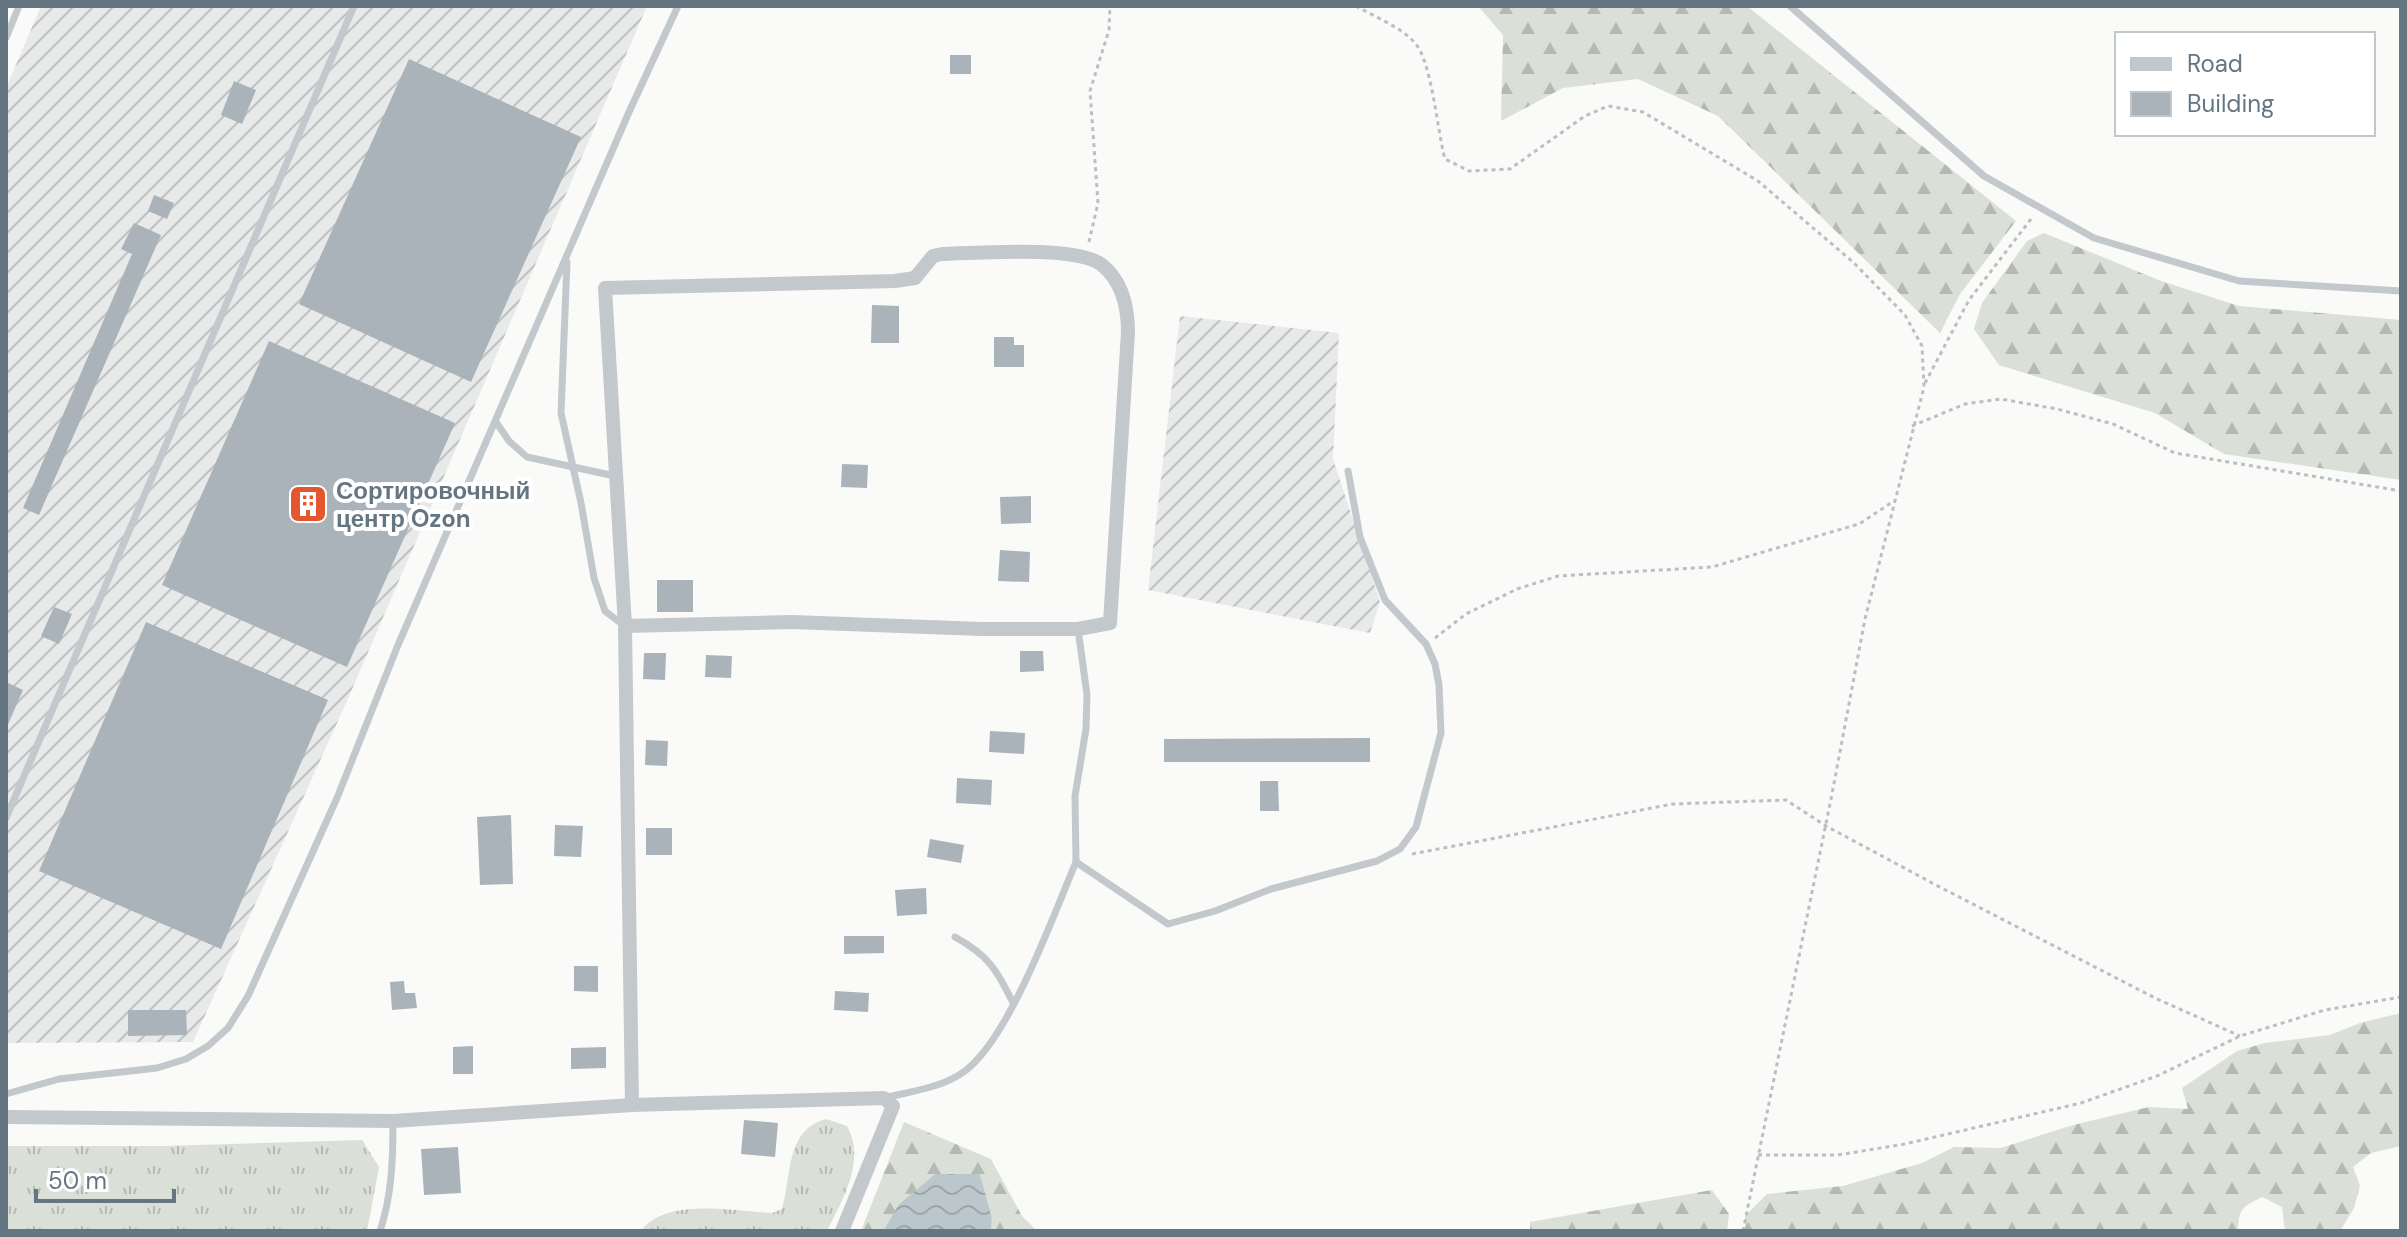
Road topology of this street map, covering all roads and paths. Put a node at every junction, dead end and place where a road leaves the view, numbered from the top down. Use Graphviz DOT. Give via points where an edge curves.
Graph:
graph roads {
  1 [pos="19,6"];
  2 [pos="354,6"];
  3 [pos="678,6"];
  4 [pos="1110,6"];
  5 [pos="1356,6"];
  6 [pos="1790,6"];
  7 [pos="6,38"];
  8 [pos="2040,208"];
  9 [pos="568,252"];
  10 [pos="1085,256"];
  11 [pos="2401,291"];
  12 [pos="1924,387"];
  13 [pos="496,422"];
  14 [pos="1912,426"];
  15 [pos="573,468"];
  16 [pos="1348,471"];
  17 [pos="617,476"];
  18 [pos="2401,491"];
  19 [pos="1894,501"];
  20 [pos="625,626"];
  21 [pos="1078,629"];
  22 [pos="1426,644"];
  23 [pos="6,818"];
  24 [pos="1826,826"];
  25 [pos="1408,855"];
  26 [pos="1076,862"];
  27 [pos="955,937"];
  28 [pos="2401,997"];
  29 [pos="1013,1003"];
  30 [pos="2240,1036"];
  31 [pos="6,1094"];
  32 [pos="884,1098"];
  33 [pos="632,1105"];
  34 [pos="6,1117"];
  35 [pos="393,1121"];
  36 [pos="1758,1155"];
  37 [pos="380,1231"];
  38 [pos="842,1231"];
  39 [pos="1743,1231"];
  1 -- 7 [label="lane"];
  2 -- 23 [label="lane"];
  3 -- 9 [label="lane"];
  4 -- 10 [label="path" via="1109,30 1090,91 1098,203"];
  5 -- 12 [label="path" via="1415,43 1427,63 1445,159 1469,171 1510,169 1585,116 1608,106 1643,112 1758,181 1853,262 1905,315 1922,346"];
  6 -- 8 [label="lane" via="1984,176"];
  8 -- 11 [label="lane" via="2094,238 2239,281"];
  8 -- 12 [label="path" via="1969,300"];
  9 -- 13 [label="lane"];
  9 -- 15 [label="lane" via="561,413"];
  10 -- 17 [label="street" via="942,254 933,256 915,278 895,281 605,288"];
  10 -- 21 [label="street" via="1120,285 1128,332 1110,623"];
  12 -- 14 [label="path"];
  13 -- 15 [label="lane" via="527,457"];
  13 -- 31 [label="lane" via="337,798 248,996 228,1028 186,1059 157,1068 59,1079"];
  14 -- 18 [label="path" via="1965,404 2001,399 2113,424 2175,453"];
  14 -- 19 [label="path"];
  15 -- 17 [label="lane"];
  15 -- 20 [label="lane" via="605,611"];
  16 -- 22 [label="lane" via="1360,537 1385,600"];
  17 -- 20 [label="street"];
  19 -- 22 [label="path" via="1859,524 1712,567 1558,576 1466,614"];
  19 -- 24 [label="path" via="1865,619"];
  20 -- 21 [label="street" via="792,622"];
  20 -- 33 [label="street"];
  21 -- 26 [label="lane" via="1087,695 1075,796"];
  22 -- 26 [label="lane" via="1439,685 1441,733 1416,827 1400,849 1377,861 1168,924"];
  24 -- 25 [label="path" via="1786,800 1673,804"];
  24 -- 30 [label="path" via="2155,998"];
  24 -- 36 [label="path"];
  26 -- 29 [label="lane"];
  27 -- 29 [label="lane" via="978,950 1000,975"];
  28 -- 30 [label="path" via="2325,1010"];
  29 -- 32 [label="lane" via="992,1043 966,1070 941,1085"];
  30 -- 36 [label="path" via="2157,1076 2081,1103 1838,1155"];
  32 -- 33 [label="street"];
  32 -- 38 [label="street" via="893,1106"];
  33 -- 35 [label="street"];
  34 -- 35 [label="street"];
  35 -- 37 [label="lane" via="393,1163"];
  36 -- 39 [label="path"];
}
